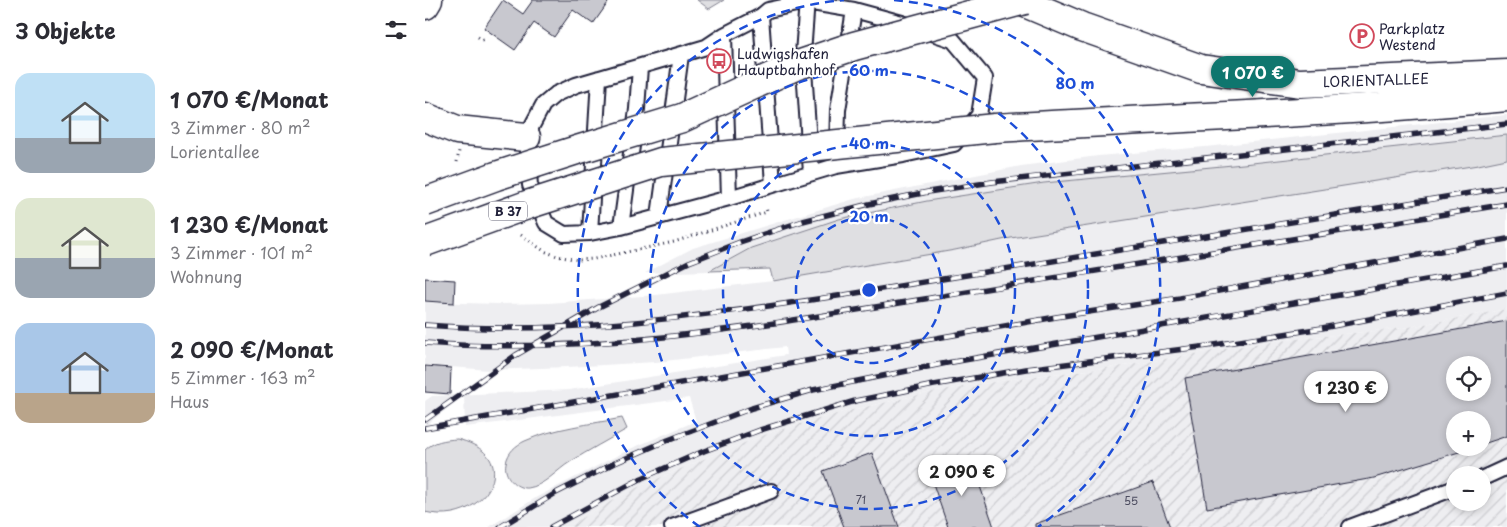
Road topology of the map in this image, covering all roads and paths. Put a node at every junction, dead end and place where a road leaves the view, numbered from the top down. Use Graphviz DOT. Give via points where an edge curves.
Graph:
graph roads {
  1 [pos="428,0"];
  2 [pos="1018,0"];
  3 [pos="1025,0"];
  4 [pos="807,1"];
  5 [pos="425,5"];
  6 [pos="767,8"];
  7 [pos="854,10"];
  8 [pos="725,35"];
  9 [pos="478,37"];
  10 [pos="484,41"];
  11 [pos="681,55"];
  12 [pos="640,67"];
  13 [pos="1507,74"];
  14 [pos="599,78"];
  15 [pos="1507,97"];
  16 [pos="425,117"];
  17 [pos="526,137"];
  18 [pos="836,166"];
  19 [pos="811,173"];
  20 [pos="773,184"];
  21 [pos="729,198"];
  22 [pos="425,202"];
  23 [pos="659,216"];
  24 [pos="621,227"];
  25 [pos="590,233"];
  26 [pos="425,242"];
  27 [pos="1507,467"];
  28 [pos="1491,474"];
  29 [pos="771,491"];
  30 [pos="1446,491"];
  31 [pos="672,527"];
  32 [pos="1350,527"];
  1 -- 5 [label="main road"];
  2 -- 13 [label="main road, LORIENTALLEE" via="1082,27 1201,69 1300,83"];
  3 -- 22 [label="main road, bridge" via="873,41 795,66 682,118"];
  4 -- 6 [label="lane"];
  4 -- 7 [label="lane"];
  4 -- 19 [label="lane" via="803,54"];
  6 -- 8 [label="lane"];
  6 -- 20 [label="lane"];
  7 -- 18 [label="lane" via="839,110"];
  7 -- 18 [label="lane" via="953,40 985,78 979,115 954,144"];
  8 -- 11 [label="lane" via="705,47"];
  8 -- 21 [label="lane"];
  9 -- 10 [label="path"];
  11 -- 12 [label="lane"];
  11 -- 23 [label="lane"];
  12 -- 14 [label="lane"];
  12 -- 24 [label="lane"];
  14 -- 17 [label="lane" via="556,94 543,105"];
  14 -- 25 [label="lane"];
  15 -- 26 [label="main road, B 37, bridge" via="1296,113 995,128 661,162"];
  16 -- 17 [label="main road" via="457,130"];
  17 -- 25 [label="lane" via="530,184 546,223 564,234"];
  18 -- 19 [label="lane"];
  19 -- 20 [label="lane"];
  20 -- 21 [label="lane"];
  21 -- 23 [label="lane"];
  23 -- 24 [label="lane"];
  24 -- 25 [label="lane"];
  27 -- 28 [label="lane"];
  29 -- 31 [label="lane"];
  30 -- 32 [label="lane"];
}
